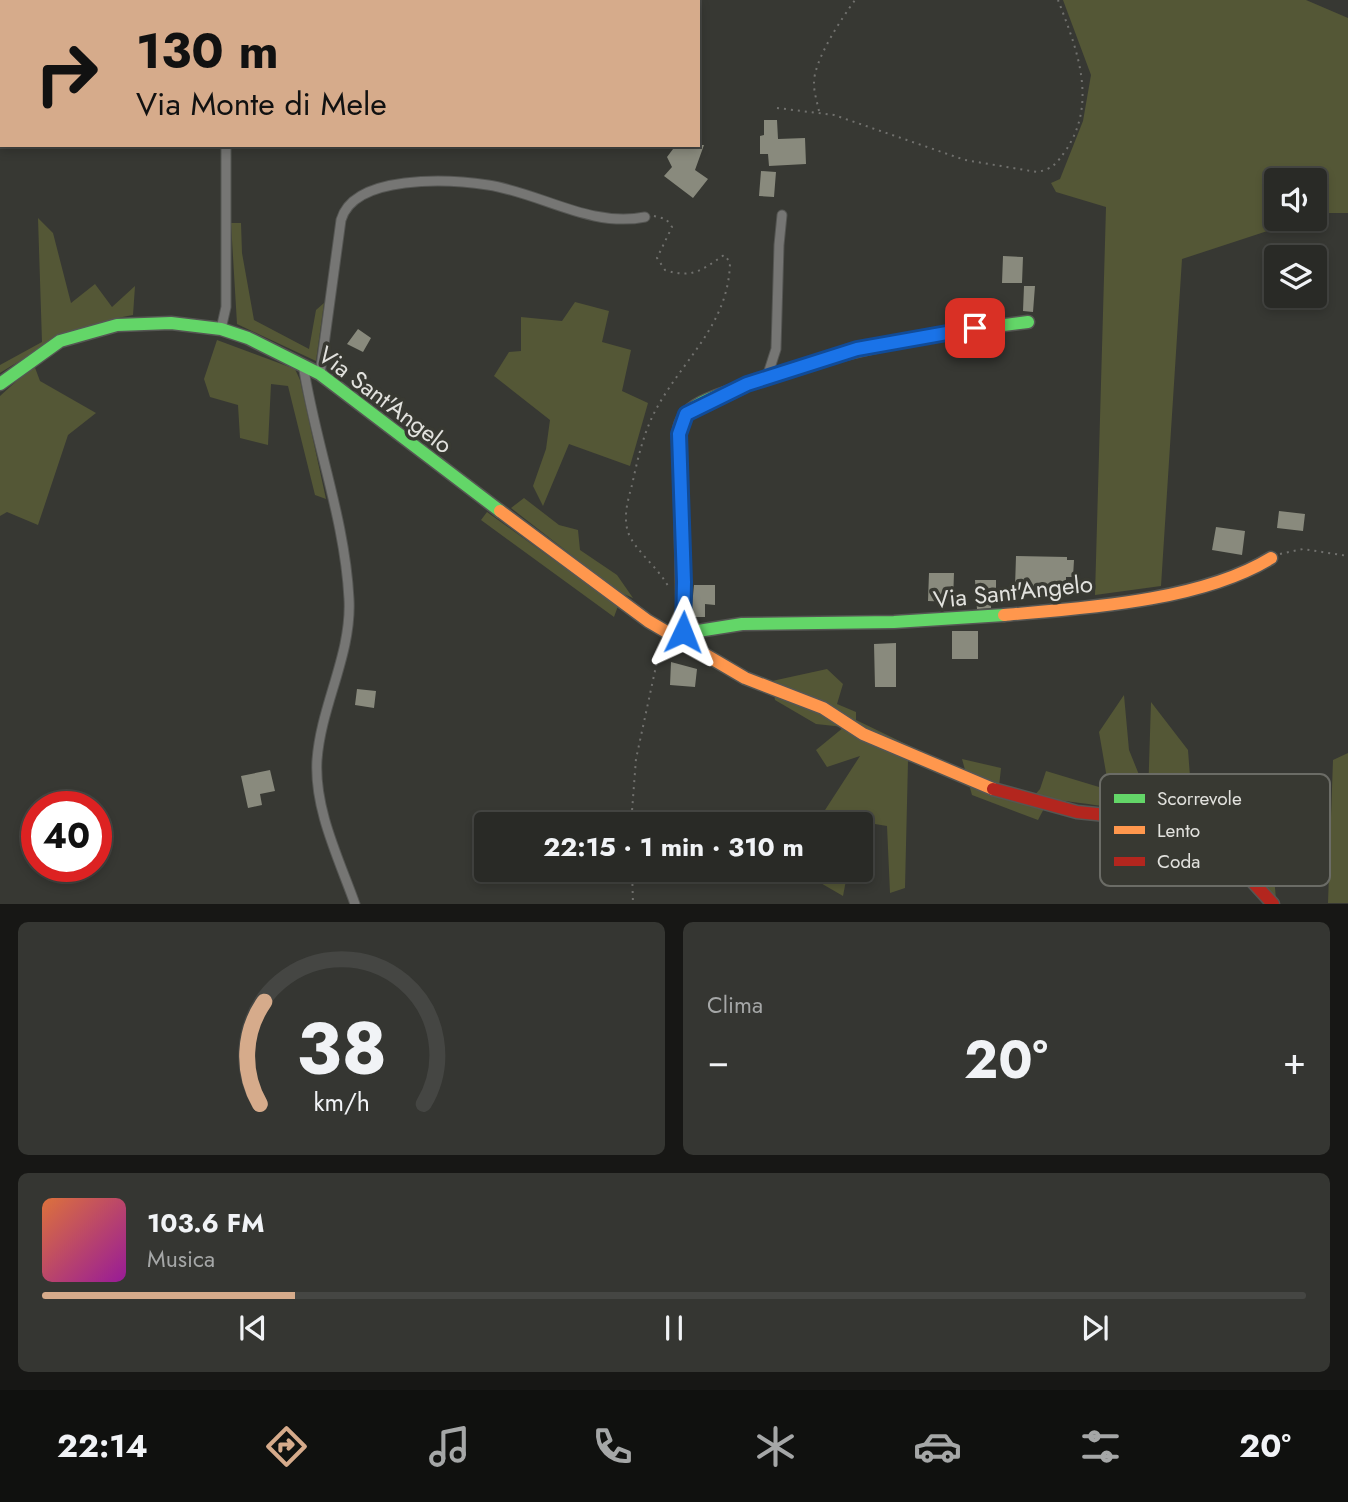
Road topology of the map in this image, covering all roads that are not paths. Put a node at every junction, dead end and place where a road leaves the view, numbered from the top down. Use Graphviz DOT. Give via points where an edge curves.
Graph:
graph roads {
  1 [pos="226,147"];
  2 [pos="782,215"];
  3 [pos="645,217"];
  4 [pos="1028,322"];
  5 [pos="221,329"];
  6 [pos="303,364"];
  7 [pos="320,374"];
  8 [pos="767,377"];
  9 [pos="0,384"];
  10 [pos="1271,558"];
  11 [pos="678,633"];
  12 [pos="1100,814"];
  13 [pos="1257,886"];
  14 [pos="355,904"];
  15 [pos="1273,904"];
  1 -- 5 [label="street" via="226,306"];
  2 -- 8 [label="street" via="776,349"];
  3 -- 7 [label="street" via="607,219 488,185 447,181 363,193 350,202 341,220"];
  4 -- 8 [label="street" via="883,343"];
  5 -- 6 [label="street, Via Sant'Angelo"];
  5 -- 9 [label="street, Via Sant'Angelo" via="160,322 117,325 53,345"];
  6 -- 7 [label="street, Via Sant'Angelo"];
  6 -- 14 [label="street" via="313,426 344,550 349,603 317,777 325,818"];
  7 -- 11 [label="street, Via Sant'Angelo" via="648,621"];
  8 -- 11 [label="street" via="696,406 680,424"];
  10 -- 11 [label="street, Via Sant'Angelo" via="1241,575 1206,586 1052,613 946,621 758,623"];
  11 -- 12 [label="street, Via Sant'Angelo" via="745,678 823,708 863,734 1006,794"];
  13 -- 15 [label="street, Via Sant'Angelo"];
}
